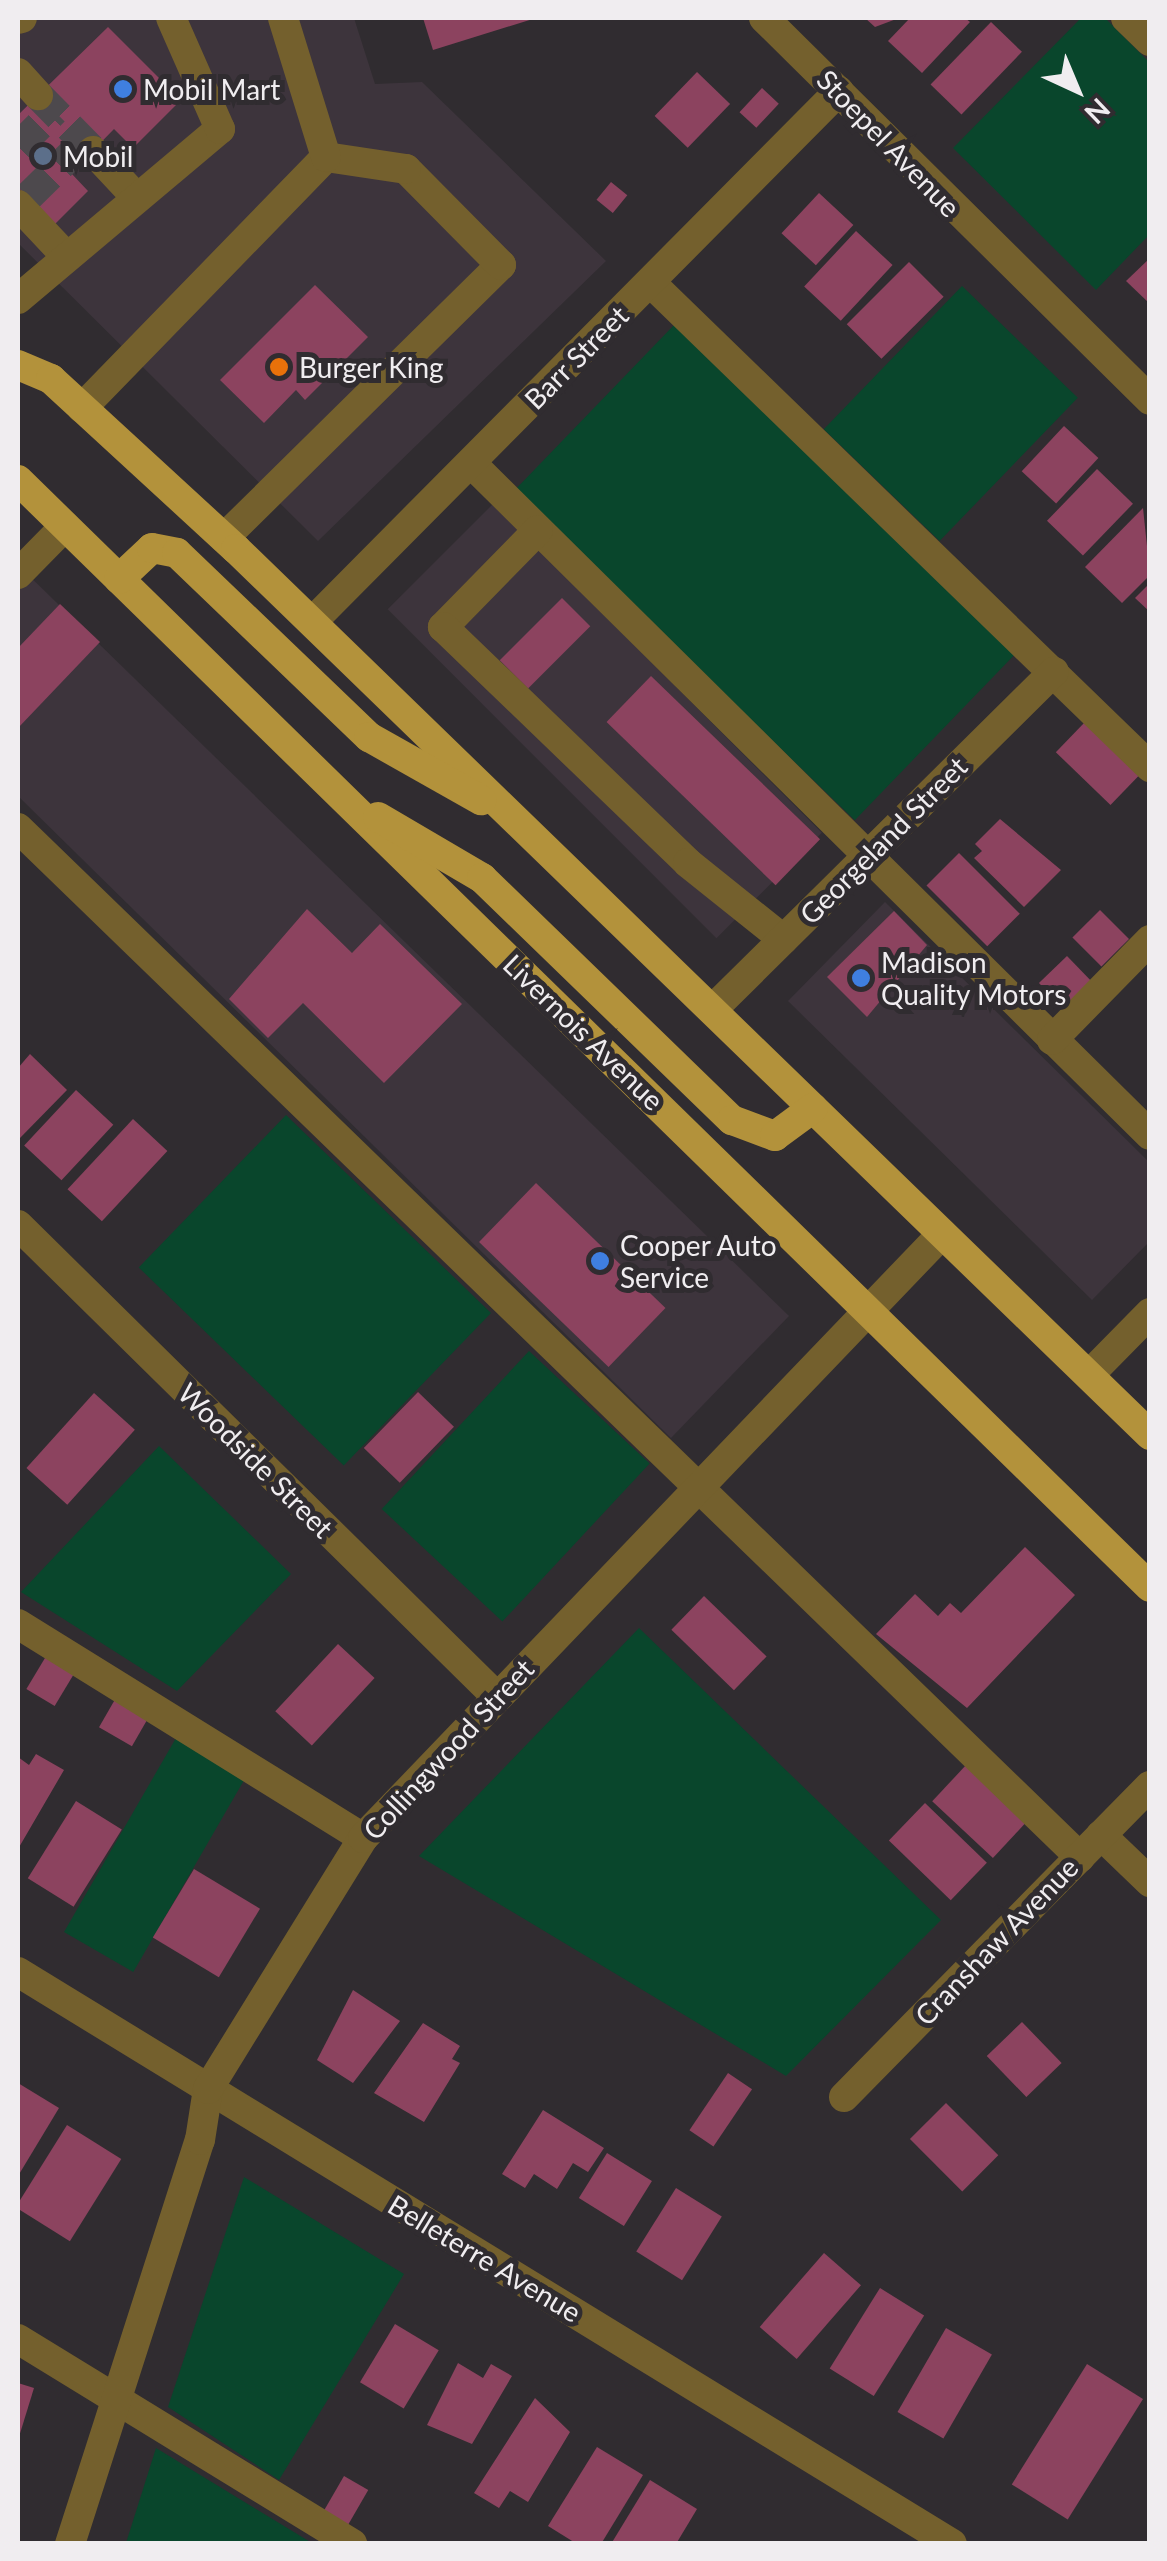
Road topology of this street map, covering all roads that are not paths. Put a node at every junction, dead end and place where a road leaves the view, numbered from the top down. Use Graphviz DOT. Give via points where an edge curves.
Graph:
graph roads {
  1 [pos="171,18"];
  2 [pos="283,18"];
  3 [pos="764,18"];
  4 [pos="1126,18"];
  5 [pos="1150,41"];
  6 [pos="839,91"];
  7 [pos="93,151"];
  8 [pos="326,157"];
  9 [pos="137,198"];
  10 [pos="21,203"];
  11 [pos="66,256"];
  12 [pos="650,282"];
  13 [pos="18,299"];
  14 [pos="18,364"];
  15 [pos="1150,400"];
  16 [pos="82,408"];
  17 [pos="471,462"];
  18 [pos="18,480"];
  19 [pos="65,526"];
  20 [pos="538,530"];
  21 [pos="224,538"];
  22 [pos="18,574"];
  23 [pos="119,579"];
  24 [pos="312,622"];
  25 [pos="1054,672"];
  26 [pos="1150,767"];
  27 [pos="337,792"];
  28 [pos="517,820"];
  29 [pos="18,828"];
  30 [pos="865,857"];
  31 [pos="783,939"];
  32 [pos="1150,940"];
  33 [pos="712,1010"];
  34 [pos="1052,1040"];
  35 [pos="813,1108"];
  36 [pos="1150,1136"];
  37 [pos="18,1225"];
  38 [pos="942,1234"];
  39 [pos="870,1310"];
  40 [pos="1150,1313"];
  41 [pos="1088,1375"];
  42 [pos="1150,1435"];
  43 [pos="698,1486"];
  44 [pos="1150,1587"];
  45 [pos="18,1624"];
  46 [pos="495,1695"];
  47 [pos="1150,1786"];
  48 [pos="1101,1835"];
  49 [pos="363,1838"];
  50 [pos="1080,1857"];
  51 [pos="1150,1882"];
  52 [pos="18,1972"];
  53 [pos="208,2089"];
  54 [pos="844,2097"];
  55 [pos="18,2338"];
  56 [pos="117,2398"];
  57 [pos="70,2544"];
  58 [pos="352,2544"];
  59 [pos="952,2544"];
  1 -- 9 [label="street" via="220,128"];
  2 -- 8 [label="street"];
  3 -- 6 [label="street, Stoepel Avenue"];
  4 -- 5 [label="street"];
  6 -- 12 [label="street, Barr Street"];
  6 -- 15 [label="street, Stoepel Avenue"];
  7 -- 9 [label="street"];
  8 -- 16 [label="street"];
  8 -- 21 [label="street" via="406,169 501,265"];
  9 -- 11 [label="street"];
  10 -- 11 [label="street"];
  11 -- 13 [label="street"];
  12 -- 17 [label="street, Barr Street"];
  12 -- 25 [label="street"];
  14 -- 16 [label="main road"];
  16 -- 21 [label="main road"];
  17 -- 20 [label="street"];
  17 -- 24 [label="street, Barr Street"];
  18 -- 19 [label="main road, Livernois Avenue"];
  19 -- 22 [label="street"];
  19 -- 23 [label="main road, Livernois Avenue"];
  20 -- 30 [label="street"];
  20 -- 31 [label="street" via="444,627 688,863"];
  21 -- 24 [label="main road"];
  23 -- 27 [label="main road, Livernois Avenue"];
  23 -- 28 [label="main road" via="152,548 177,552 369,737"];
  24 -- 28 [label="main road"];
  25 -- 26 [label="street"];
  25 -- 30 [label="street, Georgeland Street"];
  27 -- 35 [label="main road" via="482,878 732,1120 774,1136"];
  27 -- 39 [label="main road, Livernois Avenue"];
  28 -- 33 [label="main road"];
  29 -- 43 [label="street"];
  30 -- 31 [label="street, Georgeland Street"];
  30 -- 34 [label="street"];
  31 -- 33 [label="street, Georgeland Street"];
  32 -- 34 [label="street"];
  33 -- 35 [label="main road"];
  34 -- 36 [label="street"];
  35 -- 38 [label="main road"];
  37 -- 46 [label="street, Woodside Street"];
  38 -- 39 [label="street, Collingwood Street"];
  38 -- 41 [label="main road"];
  39 -- 43 [label="street, Collingwood Street"];
  39 -- 44 [label="main road, Livernois Avenue"];
  40 -- 41 [label="street"];
  41 -- 42 [label="main road"];
  43 -- 46 [label="street, Collingwood Street"];
  43 -- 50 [label="street"];
  45 -- 49 [label="street"];
  46 -- 49 [label="street, Collingwood Street"];
  47 -- 48 [label="street, Cranshaw Avenue"];
  48 -- 50 [label="street, Cranshaw Avenue"];
  48 -- 51 [label="street"];
  49 -- 53 [label="street, Collingwood Street"];
  50 -- 54 [label="street, Cranshaw Avenue"];
  52 -- 53 [label="street, Belleterre Avenue"];
  53 -- 56 [label="street, Collingwood Street" via="200,2140"];
  53 -- 59 [label="street, Belleterre Avenue"];
  55 -- 56 [label="street"];
  56 -- 57 [label="street, Collingwood Street"];
  56 -- 58 [label="street"];
}
